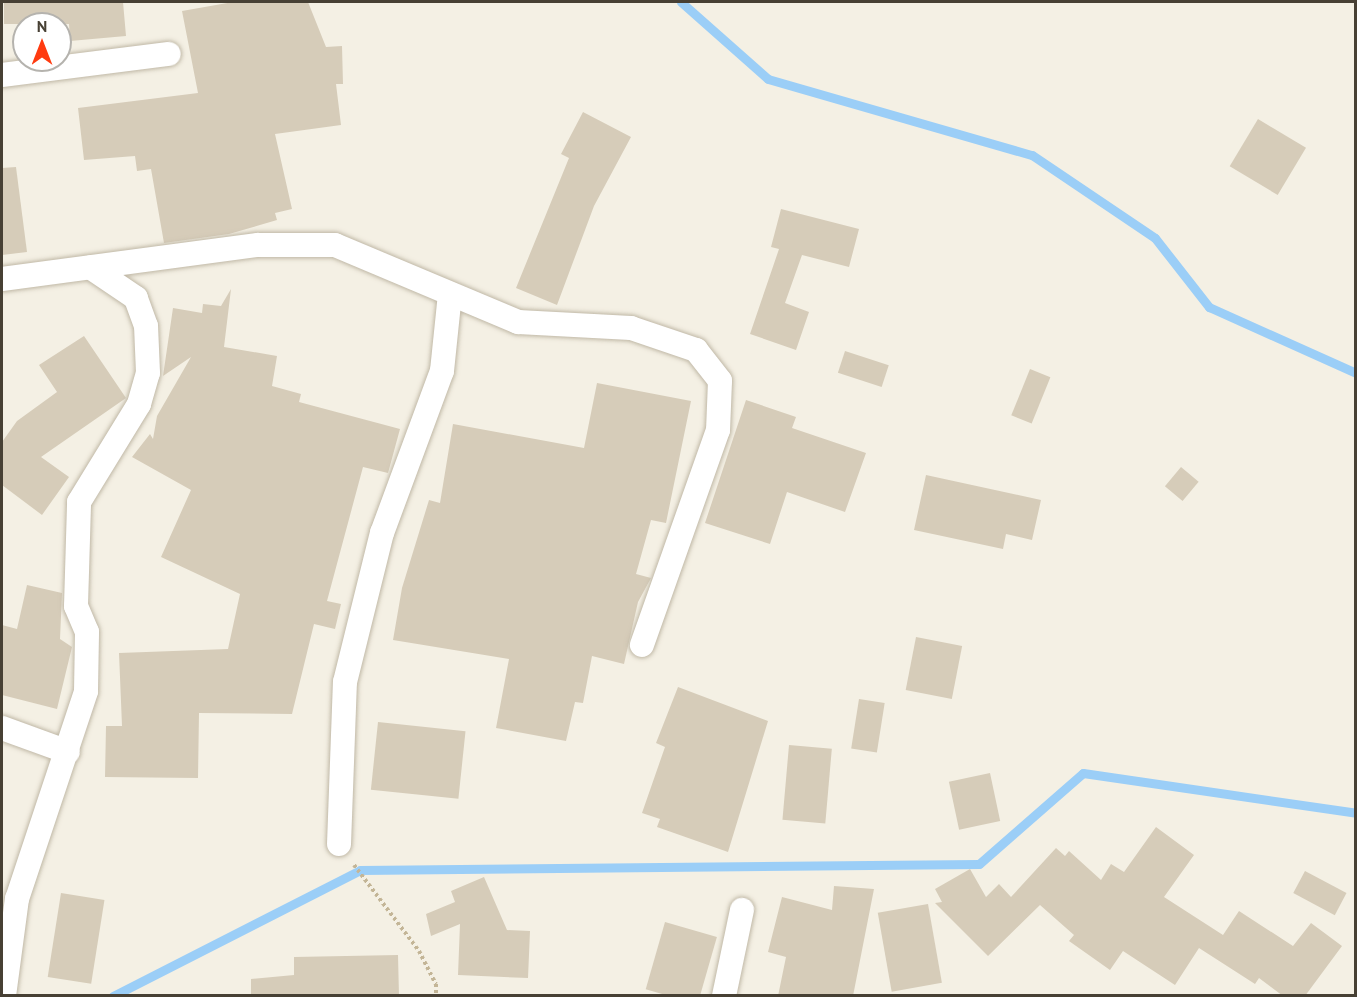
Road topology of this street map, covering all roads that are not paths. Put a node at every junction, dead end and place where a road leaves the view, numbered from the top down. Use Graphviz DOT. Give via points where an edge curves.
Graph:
graph roads {
  1 [pos="169,54"];
  2 [pos="2,75"];
  3 [pos="90,267"];
  4 [pos="2,279"];
  5 [pos="450,294"];
  6 [pos="642,645"];
  7 [pos="2,728"];
  8 [pos="68,752"];
  9 [pos="345,852"];
  10 [pos="742,910"];
  11 [pos="5,943"];
  12 [pos="4,996"];
  13 [pos="724,996"];
  1 -- 2 [label="street"];
  3 -- 4 [label="street"];
  3 -- 5 [label="street" via="310,242 355,251"];
  3 -- 8 [label="street" via="136,298 146,326 148,373 139,404 79,502 76,606 87,632 87,673"];
  5 -- 6 [label="street" via="518,322 655,333 696,350 712,365 722,403 718,430"];
  5 -- 9 [label="street" via="442,371 382,533 345,682"];
  7 -- 8 [label="street"];
  8 -- 11 [label="street"];
  10 -- 13 [label="street"];
  11 -- 12 [label="street"];
}
